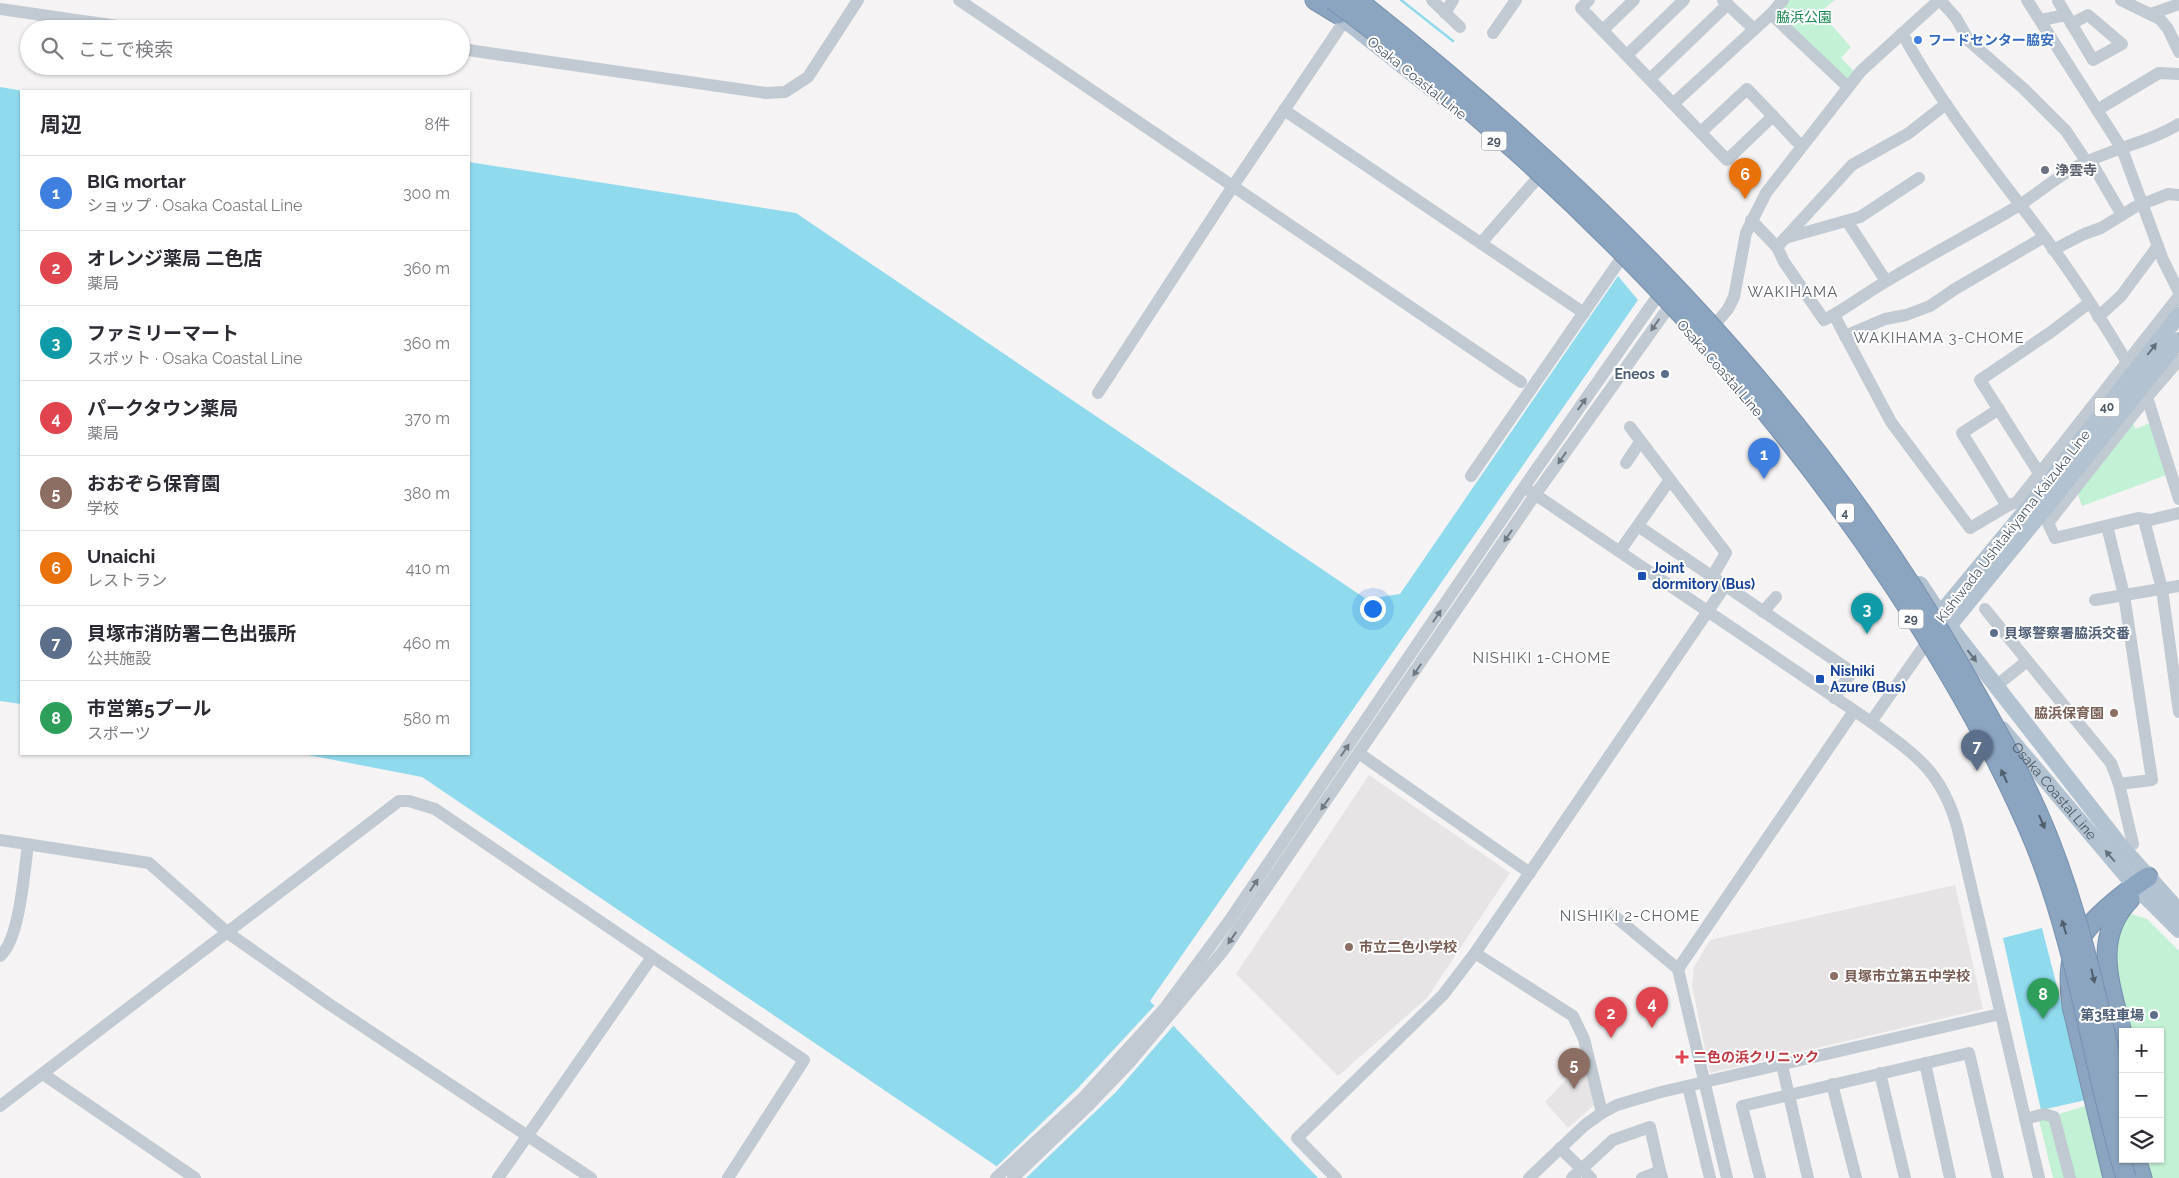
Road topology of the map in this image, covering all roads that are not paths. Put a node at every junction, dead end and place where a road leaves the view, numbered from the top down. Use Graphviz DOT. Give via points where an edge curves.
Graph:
graph roads {
  1 [pos="858,0"];
  2 [pos="959,0"];
  3 [pos="1317,0"];
  4 [pos="1357,0"];
  5 [pos="1368,0"];
  6 [pos="1432,0"];
  7 [pos="1453,0"];
  8 [pos="1516,0"];
  9 [pos="1589,0"];
  10 [pos="1634,0"];
  11 [pos="1684,0"];
  12 [pos="1783,0"];
  13 [pos="2027,0"];
  14 [pos="2058,0"];
  15 [pos="2121,0"];
  16 [pos="1937,1"];
  17 [pos="1726,2"];
  18 [pos="2179,4"];
  19 [pos="0,9"];
  20 [pos="1338,11"];
  21 [pos="1445,13"];
  22 [pos="1771,14"];
  23 [pos="2152,14"];
  24 [pos="76,20"];
  25 [pos="2040,20"];
  26 [pos="1460,27"];
  27 [pos="1754,28"];
  28 [pos="1603,30"];
  29 [pos="1493,33"];
  30 [pos="1902,33"];
  31 [pos="470,50"];
  32 [pos="2179,52"];
  33 [pos="1627,55"];
  34 [pos="2179,74"];
  35 [pos="1650,79"];
  36 [pos="1848,87"];
  37 [pos="1674,103"];
  38 [pos="1946,104"];
  39 [pos="1284,110"];
  40 [pos="2098,110"];
  41 [pos="1773,116"];
  42 [pos="2179,124"];
  43 [pos="1701,132"];
  44 [pos="1801,146"];
  45 [pos="2122,149"];
  46 [pos="2088,160"];
  47 [pos="1919,178"];
  48 [pos="1536,180"];
  49 [pos="1232,186"];
  50 [pos="2179,195"];
  51 [pos="2143,204"];
  52 [pos="2020,205"];
  53 [pos="2122,215"];
  54 [pos="1751,220"];
  55 [pos="1846,221"];
  56 [pos="2044,237"];
  57 [pos="1781,242"];
  58 [pos="1480,243"];
  59 [pos="2158,246"];
  60 [pos="2053,250"];
  61 [pos="1620,260"];
  62 [pos="1673,274"];
  63 [pos="1886,281"];
  64 [pos="1685,286"];
  65 [pos="2179,292"];
  66 [pos="2179,296"];
  67 [pos="1661,303"];
  68 [pos="2089,303"];
  69 [pos="1584,313"];
  70 [pos="1834,315"];
  71 [pos="2179,316"];
  72 [pos="2098,317"];
  73 [pos="1718,321"];
  74 [pos="1845,336"];
  75 [pos="2179,340"];
  76 [pos="2179,360"];
  77 [pos="2127,361"];
  78 [pos="1521,382"];
  79 [pos="1098,393"];
  80 [pos="2148,397"];
  81 [pos="1999,410"];
  82 [pos="1630,427"];
  83 [pos="1640,442"];
  84 [pos="1626,463"];
  85 [pos="2039,473"];
  86 [pos="1471,476"];
  87 [pos="1669,481"];
  88 [pos="1524,487"];
  89 [pos="1535,495"];
  90 [pos="2179,500"];
  91 [pos="2041,502"];
  92 [pos="2007,506"];
  93 [pos="2179,513"];
  94 [pos="2144,520"];
  95 [pos="1638,526"];
  96 [pos="2107,526"];
  97 [pos="1620,551"];
  98 [pos="1712,577"];
  99 [pos="1725,586"];
  100 [pos="2179,586"];
  101 [pos="2162,589"];
  102 [pos="2124,595"];
  103 [pos="1776,597"];
  104 [pos="2095,600"];
  105 [pos="1985,609"];
  106 [pos="1763,612"];
  107 [pos="1708,613"];
  108 [pos="1944,620"];
  109 [pos="1927,642"];
  110 [pos="2027,661"];
  111 [pos="1996,686"];
  112 [pos="1834,698"];
  113 [pos="1854,711"];
  114 [pos="2179,712"];
  115 [pos="1871,722"];
  116 [pos="1360,754"];
  117 [pos="2119,784"];
  118 [pos="0,840"];
  119 [pos="2133,844"];
  120 [pos="28,845"];
  121 [pos="1530,873"];
  122 [pos="2140,884"];
  123 [pos="2179,911"];
  124 [pos="1612,914"];
  125 [pos="2179,930"];
  126 [pos="228,933"];
  127 [pos="1475,953"];
  128 [pos="0,956"];
  129 [pos="652,957"];
  130 [pos="1678,970"];
  131 [pos="1167,1013"];
  132 [pos="2000,1014"];
  133 [pos="2121,1028"];
  134 [pos="1925,1063"];
  135 [pos="1782,1065"];
  136 [pos="1880,1073"];
  137 [pos="43,1074"];
  138 [pos="1704,1083"];
  139 [pos="1832,1084"];
  140 [pos="1688,1086"];
  141 [pos="2119,1091"];
  142 [pos="1788,1094"];
  143 [pos="0,1106"];
  144 [pos="1602,1113"];
  145 [pos="2025,1119"];
  146 [pos="527,1136"];
  147 [pos="1560,1148"];
  148 [pos="2137,1163"];
  149 [pos="2150,1163"];
  150 [pos="1582,1168"];
  151 [pos="1661,1174"];
  152 [pos="1004,1176"];
  153 [pos="195,1178"];
  154 [pos="498,1178"];
  155 [pos="591,1178"];
  156 [pos="728,1178"];
  157 [pos="1336,1178"];
  158 [pos="1529,1178"];
  159 [pos="1572,1178"];
  160 [pos="1591,1178"];
  161 [pos="1642,1178"];
  162 [pos="1710,1178"];
  163 [pos="1726,1178"];
  164 [pos="1760,1178"];
  165 [pos="1808,1178"];
  166 [pos="1856,1178"];
  167 [pos="1905,1178"];
  168 [pos="1950,1178"];
  169 [pos="1998,1178"];
  170 [pos="2039,1178"];
  171 [pos="2070,1178"];
  172 [pos="2113,1178"];
  173 [pos="2126,1178"];
  174 [pos="2142,1178"];
  175 [pos="2155,1178"];
  1 -- 31 [label="street" via="808,77 785,92 766,93"];
  2 -- 49 [label="street"];
  3 -- 20 [label="highway"];
  4 -- 141 [label="highway, 4, one-way, bridge" via="1497,114 1648,258 1772,394 1890,551 1992,722 2033,802 2065,882 2092,971"];
  5 -- 62 [label="main road, Osaka Coastal Line / 29" via="1525,131"];
  6 -- 21 [label="street"];
  7 -- 21 [label="street"];
  8 -- 29 [label="street"];
  9 -- 28 [label="street" via="1581,8"];
  10 -- 28 [label="street"];
  11 -- 33 [label="street"];
  12 -- 22 [label="street"];
  13 -- 25 [label="street"];
  14 -- 25 [label="street" via="2069,20"];
  15 -- 23 [label="street"];
  16 -- 30 [label="street"];
  16 -- 46 [label="street" via="1956,18 1969,41 2024,89 2066,131"];
  17 -- 27 [label="street"];
  17 -- 35 [label="street"];
  18 -- 23 [label="street"];
  19 -- 24 [label="street"];
  20 -- 39 [label="street"];
  20 -- 48 [label="main road, Osaka Coastal Line / 29" via="1486,134"];
  173 -- 20 [label="highway, 4, one-way, bridge" via="2077,973 2036,847 1984,737 1933,646 1876,558 1761,404 1609,238 1486,123 1416,64"];
  21 -- 26 [label="street"];
  22 -- 27 [label="street"];
  22 -- 36 [label="street"];
  23 -- 32 [label="street" via="2168,29"];
  25 -- 40 [label="street"];
  27 -- 37 [label="street"];
  28 -- 33 [label="street"];
  30 -- 36 [label="street"];
  30 -- 38 [label="street"];
  33 -- 35 [label="street"];
  34 -- 40 [label="street" via="2159,73"];
  35 -- 37 [label="street"];
  36 -- 44 [label="street"];
  37 -- 43 [label="street"];
  38 -- 52 [label="street"];
  38 -- 57 [label="street" via="1909,133 1852,165"];
  39 -- 49 [label="street"];
  39 -- 58 [label="street"];
  40 -- 45 [label="street"];
  41 -- 43 [label="street" via="1747,89"];
  41 -- 43 [label="street" via="1727,160"];
  41 -- 44 [label="street"];
  42 -- 45 [label="street" via="2161,135"];
  44 -- 54 [label="street" via="1766,193"];
  45 -- 46 [label="street"];
  45 -- 51 [label="street"];
  46 -- 52 [label="street"];
  46 -- 53 [label="street"];
  47 -- 55 [label="street" via="1860,217"];
  48 -- 58 [label="street"];
  48 -- 61 [label="main road, Osaka Coastal Line / 29"];
  49 -- 78 [label="street"];
  49 -- 79 [label="street"];
  50 -- 51 [label="street" via="2168,194"];
  51 -- 53 [label="street"];
  51 -- 59 [label="street"];
  52 -- 56 [label="street"];
  52 -- 63 [label="street"];
  53 -- 60 [label="street"];
  54 -- 57 [label="street"];
  54 -- 73 [label="street" via="1734,298"];
  55 -- 57 [label="street"];
  55 -- 63 [label="street"];
  56 -- 60 [label="street"];
  56 -- 74 [label="street" via="1930,306 1885,319"];
  57 -- 70 [label="street" via="1784,262 1824,320"];
  58 -- 69 [label="street"];
  59 -- 65 [label="street"];
  59 -- 72 [label="street" via="2121,296"];
  60 -- 68 [label="street"];
  61 -- 67 [label="main road, Osaka Coastal Line / 29"];
  61 -- 69 [label="street"];
  62 -- 64 [label="main road, Osaka Coastal Line / 29"];
  62 -- 67 [label="street"];
  63 -- 70 [label="street"];
  64 -- 67 [label="street"];
  64 -- 73 [label="main road, Osaka Coastal Line / 29"];
  66 -- 77 [label="street"];
  88 -- 67 [label="street, one-way"];
  67 -- 89 [label="street, one-way"];
  67 -- 109 [label="main road, Osaka Coastal Line / 29" via="1740,390 1820,489"];
  68 -- 72 [label="street"];
  68 -- 81 [label="street" via="1980,380"];
  69 -- 86 [label="street"];
  70 -- 74 [label="street"];
  91 -- 71 [label="main road, Kishiwada Ushitakiyama Kaizuka Line / 40, one-way, bridge"];
  72 -- 77 [label="street"];
  73 -- 108 [label="main road, Osaka Coastal Line / 29" via="1840,468"];
  74 -- 92 [label="street" via="1891,422 1970,528"];
  75 -- 91 [label="main road, Kishiwada Ushitakiyama Kaizuka Line / 40, bridge"];
  76 -- 80 [label="street"];
  77 -- 80 [label="street"];
  77 -- 85 [label="street"];
  80 -- 90 [label="street"];
  80 -- 96 [label="street" via="2048,523 2055,538"];
  81 -- 85 [label="street"];
  81 -- 92 [label="street" via="1962,433"];
  82 -- 83 [label="street"];
  83 -- 84 [label="street"];
  83 -- 87 [label="street"];
  85 -- 92 [label="street" via="2017,502"];
  87 -- 95 [label="street"];
  87 -- 98 [label="street" via="1726,553"];
  88 -- 89 [label="street"];
  131 -- 88 [label="street, one-way"];
  89 -- 97 [label="street"];
  89 -- 116 [label="street, one-way"];
  91 -- 108 [label="main road, Kishiwada Ushitakiyama Kaizuka Line / 40"];
  93 -- 94 [label="street"];
  94 -- 96 [label="street" via="2138,518"];
  94 -- 101 [label="street"];
  95 -- 97 [label="street"];
  95 -- 98 [label="street"];
  96 -- 102 [label="street"];
  97 -- 107 [label="street"];
  98 -- 99 [label="street"];
  99 -- 106 [label="street"];
  99 -- 107 [label="street"];
  100 -- 101 [label="street"];
  101 -- 102 [label="street"];
  101 -- 114 [label="street"];
  102 -- 104 [label="street"];
  102 -- 117 [label="street" via="2152,780"];
  103 -- 106 [label="street"];
  105 -- 110 [label="street"];
  106 -- 112 [label="street" via="1852,672"];
  107 -- 112 [label="street"];
  107 -- 121 [label="street"];
  108 -- 109 [label="main road, Kishiwada Ushitakiyama Kaizuka Line / 40"];
  108 -- 111 [label="main road, Osaka Coastal Line / 29, one-way"];
  109 -- 115 [label="street"];
  122 -- 109 [label="main road, Osaka Coastal Line / 29, one-way"];
  110 -- 111 [label="street"];
  110 -- 117 [label="street" via="2112,763"];
  111 -- 122 [label="main road, Osaka Coastal Line / 29" via="2114,838"];
  112 -- 113 [label="street"];
  113 -- 115 [label="street"];
  113 -- 130 [label="street"];
  115 -- 132 [label="street" via="1929,768 1951,804"];
  116 -- 121 [label="street"];
  116 -- 131 [label="street, one-way" via="1223,951"];
  117 -- 119 [label="street"];
  118 -- 120 [label="street"];
  120 -- 126 [label="street" via="149,863"];
  120 -- 128 [label="street" via="14,934"];
  121 -- 127 [label="street"];
  122 -- 123 [label="main road, Osaka Coastal Line / 29"];
  122 -- 125 [label="main road, Osaka Coastal Line / 29"];
  122 -- 133 [label="highway" via="2112,923 2106,945"];
  122 -- 172 [label="highway" via="2090,924 2080,937 2070,966 2072,1006"];
  124 -- 130 [label="street"];
  126 -- 129 [label="street" via="399,801 409,801 435,809"];
  126 -- 137 [label="street"];
  126 -- 146 [label="street"];
  127 -- 144 [label="street" via="1573,1016 1584,1039"];
  127 -- 157 [label="street" via="1443,995 1297,1138"];
  129 -- 146 [label="street"];
  129 -- 156 [label="street" via="804,1060"];
  130 -- 138 [label="street"];
  131 -- 152 [label="street"];
  132 -- 135 [label="street"];
  132 -- 145 [label="street"];
  134 -- 136 [label="street"];
  134 -- 168 [label="street"];
  134 -- 169 [label="street" via="1969,1053"];
  135 -- 138 [label="street"];
  135 -- 142 [label="street"];
  136 -- 139 [label="street"];
  136 -- 167 [label="street"];
  137 -- 143 [label="street"];
  137 -- 153 [label="street"];
  138 -- 140 [label="street"];
  138 -- 163 [label="street"];
  139 -- 142 [label="street"];
  139 -- 166 [label="street"];
  140 -- 144 [label="street" via="1653,1094"];
  140 -- 162 [label="street"];
  142 -- 164 [label="street" via="1742,1106"];
  142 -- 165 [label="street"];
  144 -- 147 [label="street"];
  145 -- 170 [label="street"];
  145 -- 171 [label="street" via="2044,1114 2054,1117"];
  146 -- 154 [label="street"];
  146 -- 155 [label="street"];
  147 -- 150 [label="street"];
  147 -- 158 [label="street"];
  148 -- 174 [label="highway"];
  149 -- 175 [label="highway"];
  150 -- 151 [label="street" via="1613,1140 1650,1127"];
  150 -- 159 [label="street"];
  150 -- 160 [label="street"];
  151 -- 161 [label="street"];
}
